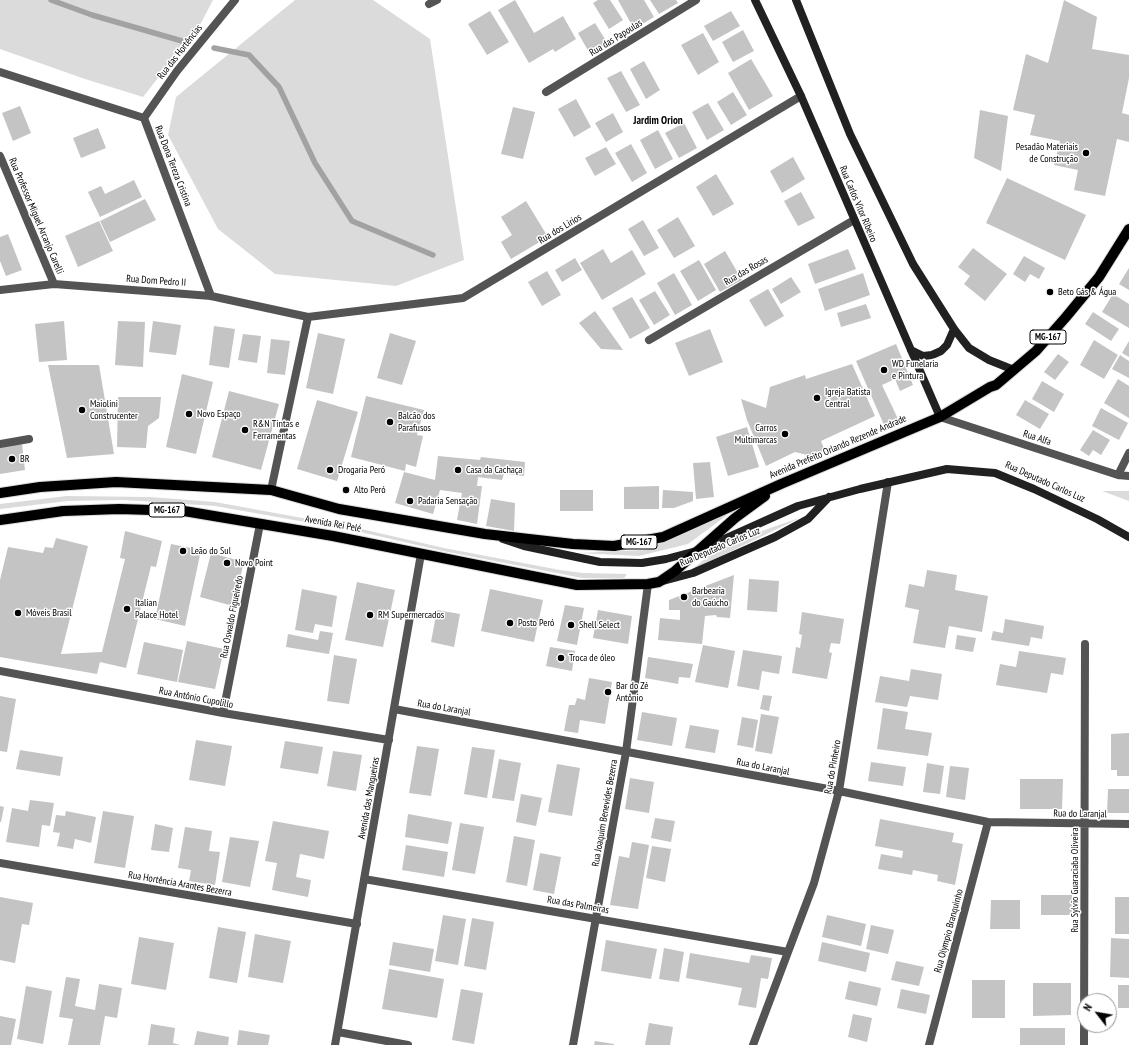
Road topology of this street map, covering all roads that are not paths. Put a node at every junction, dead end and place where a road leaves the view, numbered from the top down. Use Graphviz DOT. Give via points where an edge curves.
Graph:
graph roads {
  1 [pos="235,0"];
  2 [pos="696,0"];
  3 [pos="755,0"];
  4 [pos="796,0"];
  5 [pos="0,72"];
  6 [pos="546,92"];
  7 [pos="800,96"];
  8 [pos="144,118"];
  9 [pos="0,156"];
  10 [pos="854,220"];
  11 [pos="1129,229"];
  12 [pos="54,284"];
  13 [pos="0,290"];
  14 [pos="211,296"];
  15 [pos="308,317"];
  16 [pos="954,329"];
  17 [pos="649,340"];
  18 [pos="911,350"];
  19 [pos="1014,370"];
  20 [pos="940,417"];
  21 [pos="29,439"];
  22 [pos="0,444"];
  23 [pos="1129,453"];
  24 [pos="1118,475"];
  25 [pos="1129,476"];
  26 [pos="888,482"];
  27 [pos="781,484"];
  28 [pos="271,490"];
  29 [pos="0,493"];
  30 [pos="829,497"];
  31 [pos="0,520"];
  32 [pos="260,524"];
  33 [pos="485,534"];
  34 [pos="1129,537"];
  35 [pos="700,550"];
  36 [pos="420,554"];
  37 [pos="659,582"];
  38 [pos="648,584"];
  39 [pos="1085,644"];
  40 [pos="0,671"];
  41 [pos="394,709"];
  42 [pos="223,713"];
  43 [pos="389,740"];
  44 [pos="626,752"];
  45 [pos="839,791"];
  46 [pos="988,822"];
  47 [pos="1129,824"];
  48 [pos="1085,825"];
  49 [pos="0,863"];
  50 [pos="364,880"];
  51 [pos="596,918"];
  52 [pos="357,924"];
  53 [pos="788,952"];
  54 [pos="338,1032"];
  55 [pos="335,1045"];
  56 [pos="408,1045"];
  57 [pos="573,1045"];
  58 [pos="753,1045"];
  59 [pos="929,1045"];
  60 [pos="1084,1045"];
  1 -- 8 [label="street, Rua das Hortências" via="177,71"];
  2 -- 6 [label="street, Rua das Papoulas"];
  3 -- 7 [label="street, Rua Carlos Vítor Ribeiro"];
  4 -- 16 [label="street" via="850,134 913,264"];
  5 -- 8 [label="street, Rua Dona Tereza Cristina"];
  7 -- 10 [label="street, Rua Carlos Vítor Ribeiro"];
  7 -- 15 [label="street, Rua dos Lirios" via="464,298"];
  8 -- 14 [label="street, Rua Dona Tereza Cristina"];
  9 -- 12 [label="street, Rua Professor Miguel Arcanjo Carelli"];
  10 -- 17 [label="street, Rua das Rosas"];
  10 -- 18 [label="street, Rua Carlos Vítor Ribeiro"];
  11 -- 19 [label="main road, Avenida Prefeito Orlando Rezende Andrade / MG-167" via="1094,282 1036,351"];
  12 -- 13 [label="street, Rua Dom Pedro II"];
  12 -- 14 [label="street, Rua Dom Pedro II"];
  14 -- 15 [label="street, Rua Dom Pedro II"];
  15 -- 28 [label="street"];
  16 -- 18 [label="street" via="947,345 941,351 923,356"];
  16 -- 19 [label="street" via="969,348"];
  18 -- 20 [label="street, Rua Carlos Vítor Ribeiro"];
  19 -- 20 [label="main road, Avenida Prefeito Orlando Rezende Andrade / MG-167" via="996,385"];
  20 -- 24 [label="street, Rua Alfa"];
  20 -- 27 [label="main road, Avenida Prefeito Orlando Rezende Andrade / MG-167"];
  21 -- 22 [label="street"];
  23 -- 24 [label="street"];
  24 -- 25 [label="street, Rua Alfa"];
  26 -- 30 [label="street, Rua Deputado Carlos Luz"];
  26 -- 34 [label="street, Rua Deputado Carlos Luz" via="947,469 994,473 1034,488"];
  26 -- 45 [label="street, Rua do Pinheiro"];
  27 -- 33 [label="main road, Avenida Prefeito Orlando Rezende Andrade / MG-167" via="663,537 614,546"];
  27 -- 35 [label="main road, Rua Deputado Carlos Luz" via="735,518"];
  28 -- 29 [label="main road, Avenida Rei Pelé / MG-167" via="116,482 40,487"];
  28 -- 33 [label="main road, Avenida Rei Pelé / MG-167" via="339,509"];
  30 -- 35 [label="street, Rua Deputado Carlos Luz" via="798,506"];
  30 -- 37 [label="street, Rua Deputado Carlos Luz" via="808,519 775,537 693,573"];
  31 -- 32 [label="main road, Avenida Rei Pelé / MG-167" via="63,511 120,509 184,511"];
  32 -- 36 [label="main road, Avenida Rei Pelé / MG-167"];
  32 -- 42 [label="street, Rua Oswaldo Figueiredo"];
  33 -- 35 [label="street, Rua Deputado Carlos Luz" via="524,546 600,562 642,563"];
  35 -- 37 [label="main road, Rua Deputado Carlos Luz"];
  36 -- 38 [label="main road, Avenida Rei Pelé / MG-167" via="577,584"];
  36 -- 41 [label="street, Avenida das Mangueiras"];
  37 -- 38 [label="main road, Avenida Rei Pelé / MG-167"];
  38 -- 44 [label="street, Rua Joaquim Benevides Bezerra"];
  39 -- 48 [label="street, Rua Sylvio Guaraciaba Oliveira"];
  40 -- 42 [label="street, Rua Antônio Cupolillo"];
  41 -- 43 [label="street, Avenida das Mangueiras"];
  41 -- 44 [label="street, Rua do Laranjal"];
  42 -- 43 [label="street, Rua Antônio Cupolillo"];
  43 -- 50 [label="street, Avenida das Mangueiras"];
  44 -- 45 [label="street, Rua do Laranjal"];
  44 -- 51 [label="street, Rua Joaquim Benevides Bezerra"];
  45 -- 46 [label="street, Rua do Laranjal"];
  45 -- 53 [label="street, Rua do Pinheiro" via="814,883"];
  46 -- 48 [label="street, Rua do Laranjal"];
  46 -- 59 [label="street, Rua Olympio Branquinho"];
  47 -- 48 [label="street, Rua do Laranjal"];
  48 -- 60 [label="street, Rua Sylvio Guaraciaba Oliveira"];
  49 -- 52 [label="street, Rua Hortência Arantes Bezerra"];
  50 -- 51 [label="street, Rua das Palmeiras"];
  50 -- 52 [label="street, Avenida das Mangueiras"];
  51 -- 53 [label="street, Rua das Palmeiras"];
  51 -- 57 [label="street, Rua Joaquim Benevides Bezerra"];
  52 -- 54 [label="street, Avenida das Mangueiras"];
  53 -- 58 [label="street, Rua do Pinheiro"];
  54 -- 55 [label="street, Avenida das Mangueiras"];
  54 -- 56 [label="street"];
}
